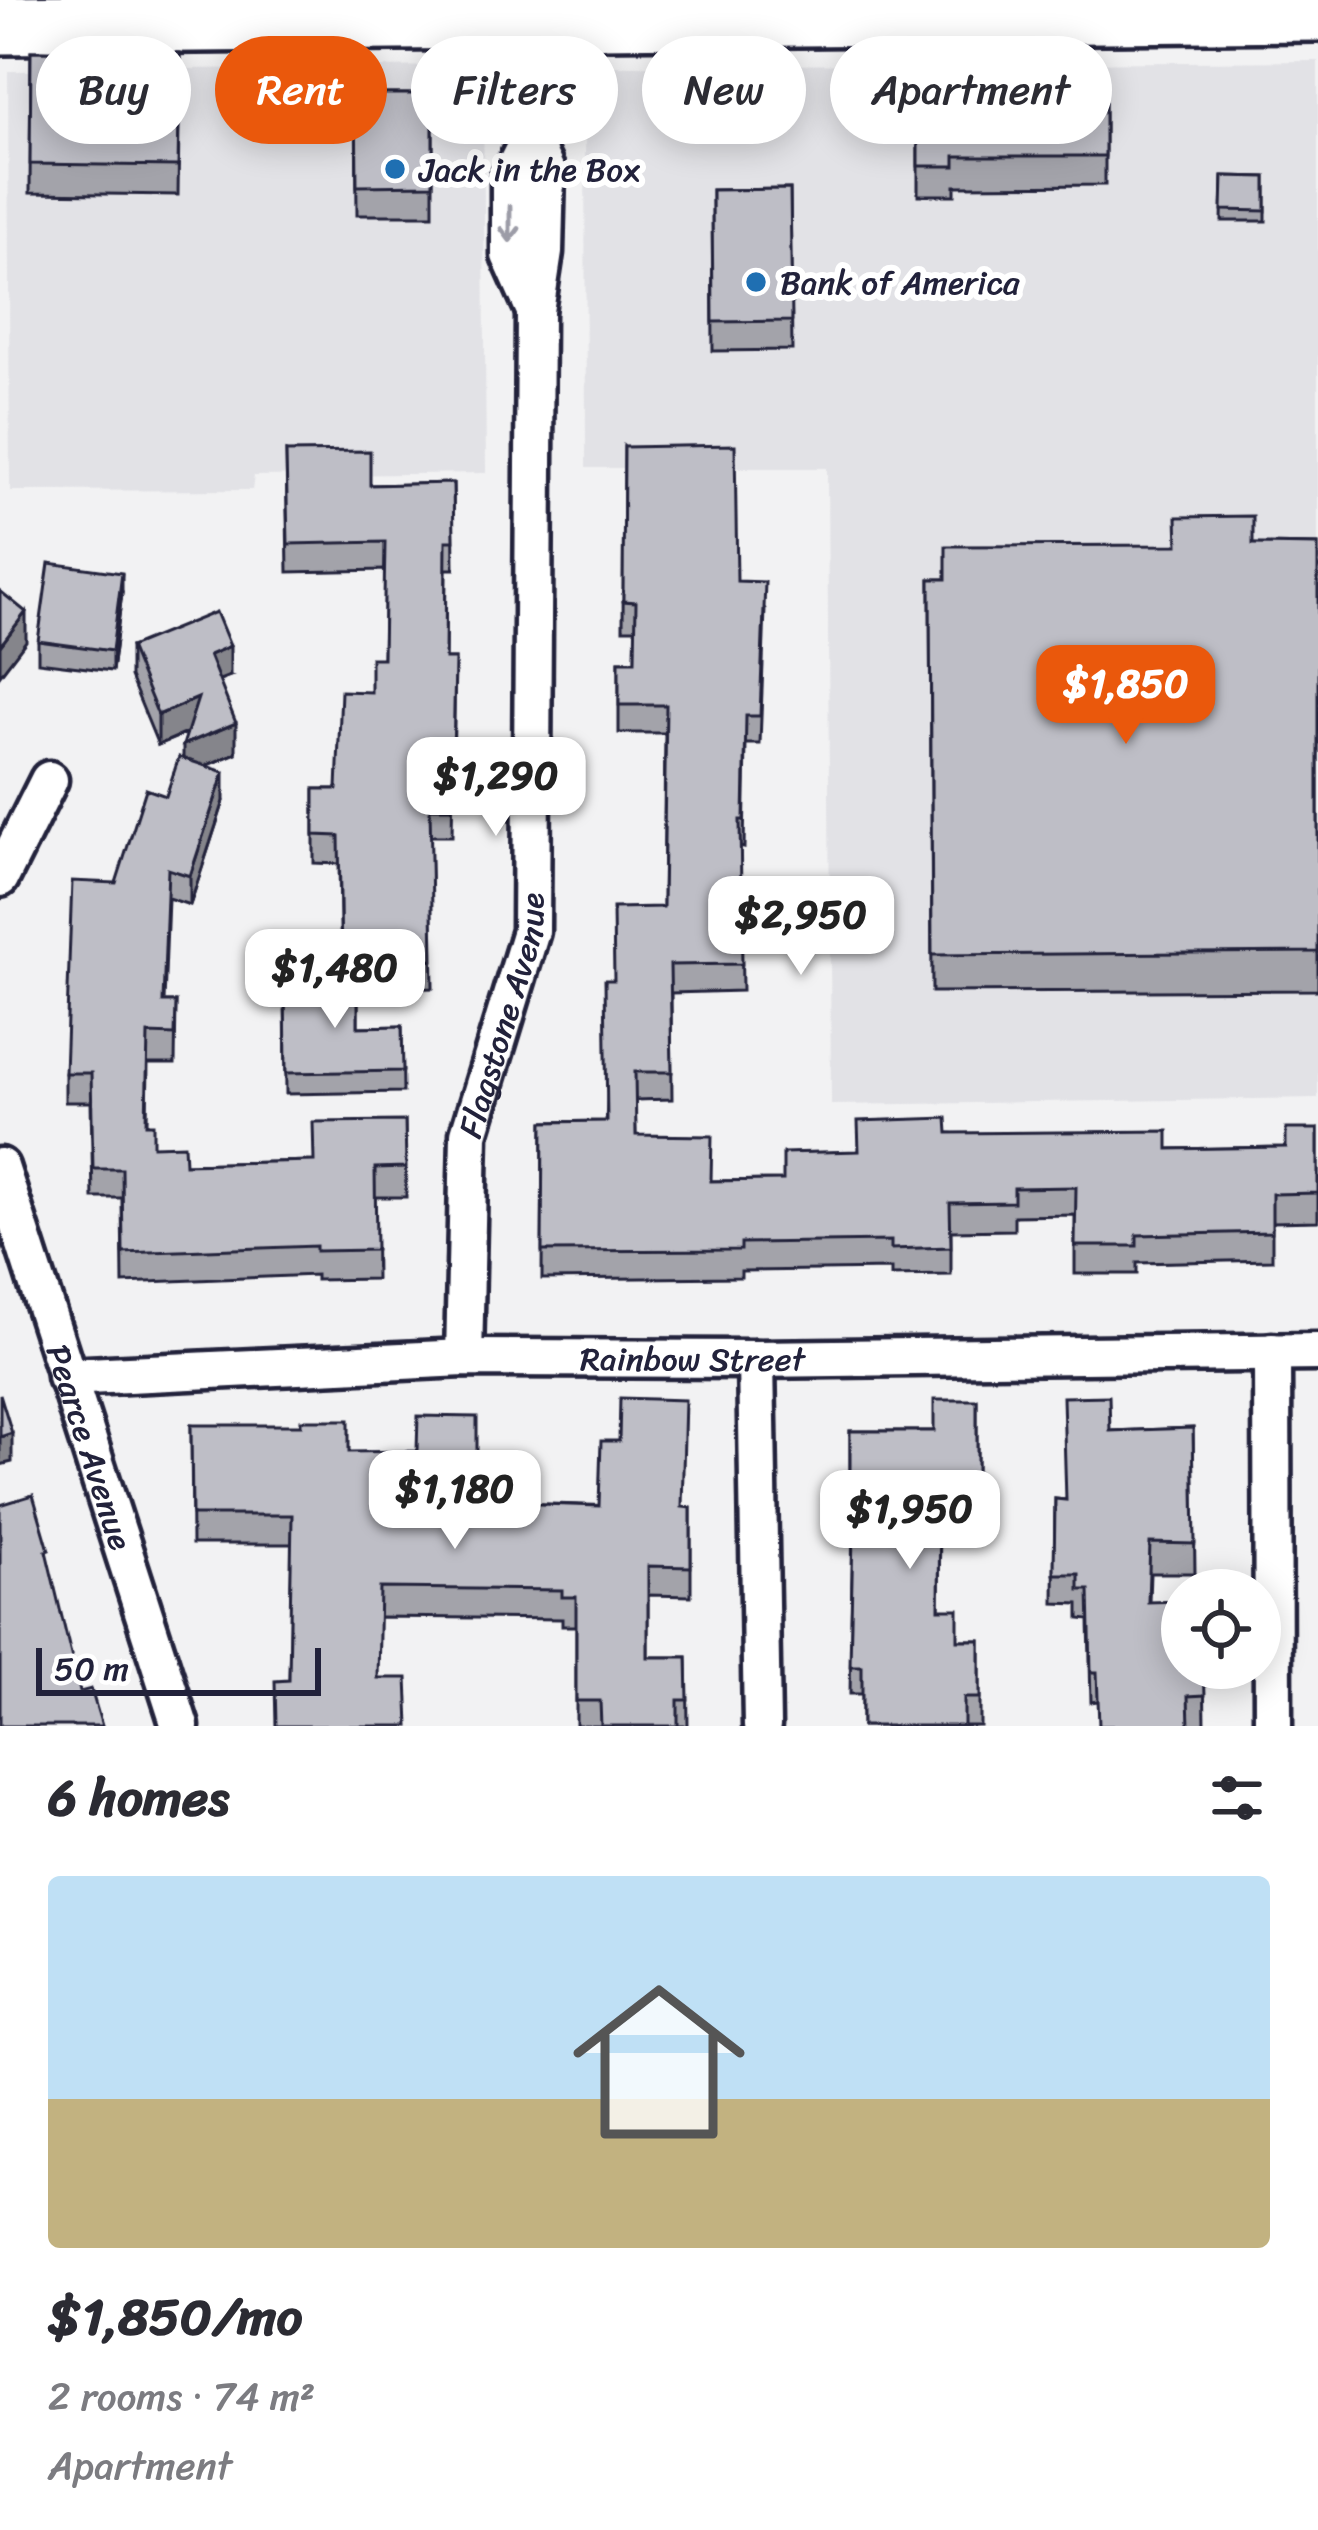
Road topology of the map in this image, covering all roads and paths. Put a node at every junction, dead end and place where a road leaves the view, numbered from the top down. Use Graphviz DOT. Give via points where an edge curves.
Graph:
graph roads {
  1 [pos="526,10"];
  2 [pos="1318,11"];
  3 [pos="0,25"];
  4 [pos="49,780"];
  5 [pos="0,878"];
  6 [pos="0,1167"];
  7 [pos="1272,1352"];
  8 [pos="1318,1352"];
  9 [pos="464,1358"];
  10 [pos="756,1359"];
  11 [pos="66,1376"];
  12 [pos="180,1726"];
  13 [pos="761,1726"];
  14 [pos="1274,1726"];
  1 -- 2 [label="main road"];
  1 -- 3 [label="main road"];
  1 -- 9 [label="street, Flagstone Avenue" via="530,137 546,171 535,311 531,931 469,1134"];
  4 -- 5 [label="street"];
  6 -- 11 [label="street, Pearce Avenue"];
  7 -- 8 [label="street, Rainbow Street"];
  7 -- 10 [label="street, Rainbow Street"];
  7 -- 14 [label="street"];
  9 -- 10 [label="street, Rainbow Street"];
  9 -- 11 [label="street, Rainbow Street"];
  10 -- 13 [label="street"];
  11 -- 12 [label="street, Pearce Avenue"];
}
